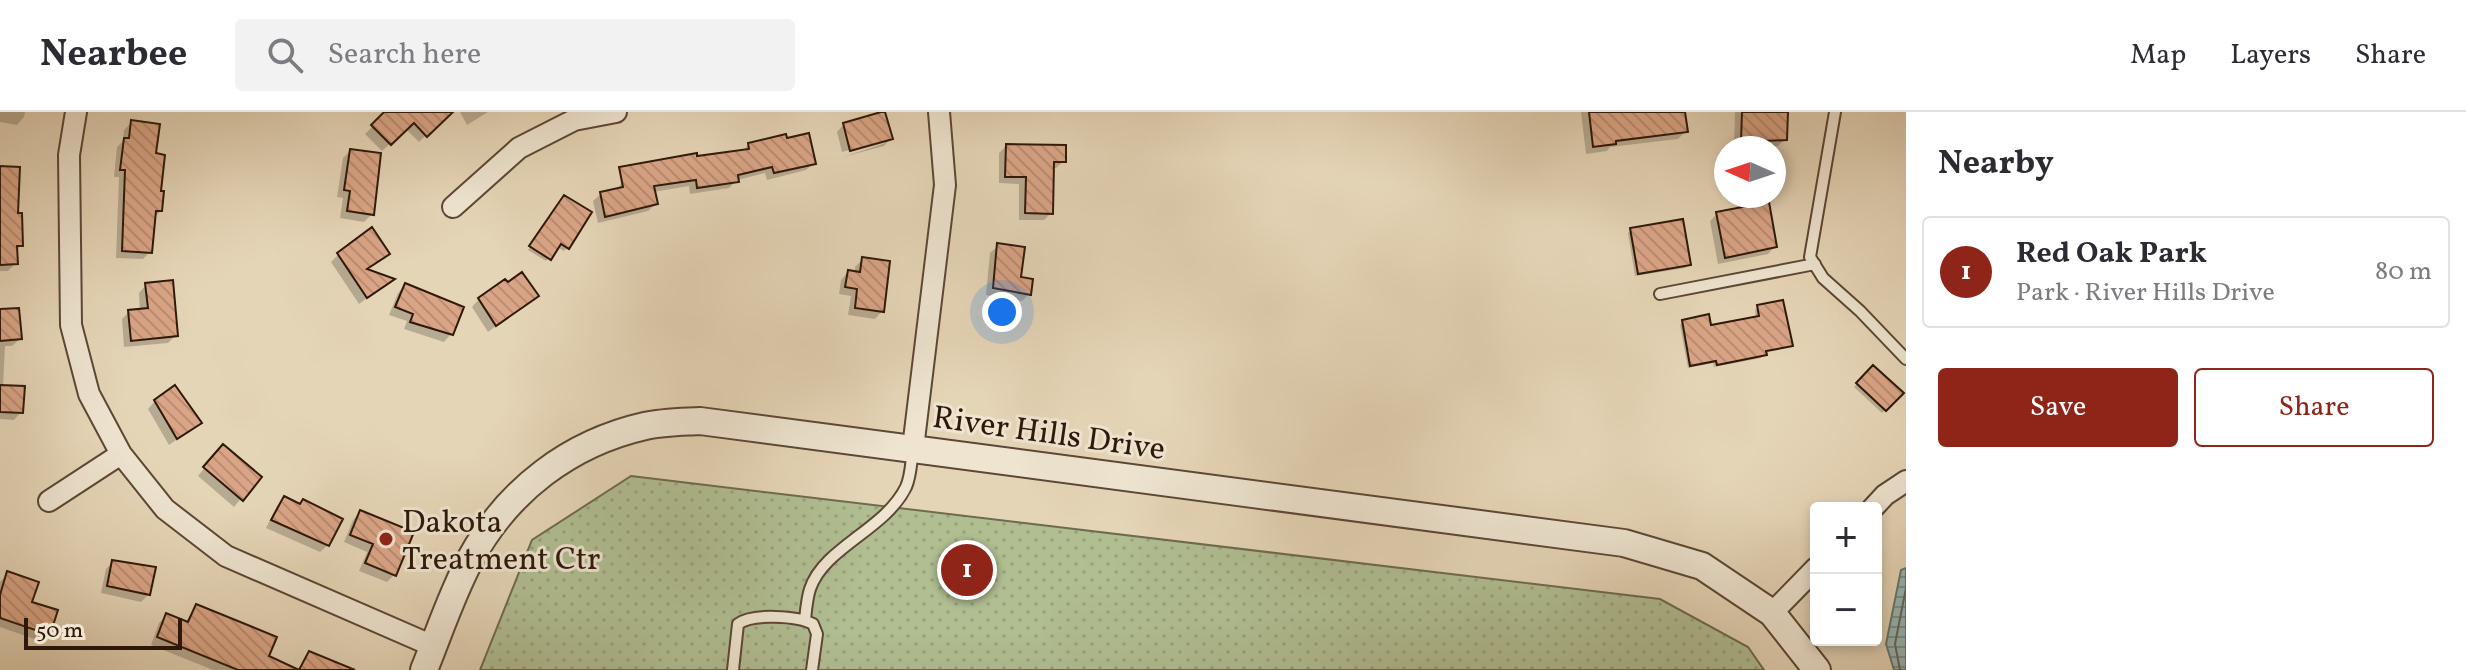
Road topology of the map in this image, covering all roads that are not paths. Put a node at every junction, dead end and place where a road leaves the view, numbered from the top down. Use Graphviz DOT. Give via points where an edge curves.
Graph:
graph roads {
  1 [pos="76,112"];
  2 [pos="616,112"];
  3 [pos="939,112"];
  4 [pos="1835,112"];
  5 [pos="453,207"];
  6 [pos="1815,264"];
  7 [pos="1660,294"];
  8 [pos="1906,359"];
  9 [pos="913,448"];
  10 [pos="121,454"];
  11 [pos="1906,481"];
  12 [pos="49,501"];
  13 [pos="1879,502"];
  14 [pos="1810,574"];
  15 [pos="1772,613"];
  16 [pos="805,620"];
  17 [pos="428,658"];
  18 [pos="733,670"];
  19 [pos="812,670"];
  20 [pos="1817,670"];
  1 -- 10 [label="street" via="69,155 71,325 89,394"];
  2 -- 5 [label="street" via="574,120 519,148"];
  3 -- 9 [label="street" via="945,185"];
  4 -- 6 [label="lane" via="1810,257"];
  6 -- 7 [label="lane"];
  6 -- 8 [label="lane"];
  9 -- 15 [label="street, River Hills Drive" via="1624,543 1702,566"];
  9 -- 16 [label="lane" via="908,483 898,501 829,560 810,587"];
  9 -- 17 [label="street, River Hills Drive" via="700,421 647,425 598,440 541,472 498,515 471,558"];
  10 -- 12 [label="street"];
  10 -- 17 [label="street" via="165,509 226,556"];
  11 -- 13 [label="street"];
  14 -- 15 [label="street"];
  15 -- 20 [label="street, River Hills Drive"];
  16 -- 18 [label="lane" via="745,619 738,624"];
  16 -- 19 [label="lane" via="817,634"];
}
